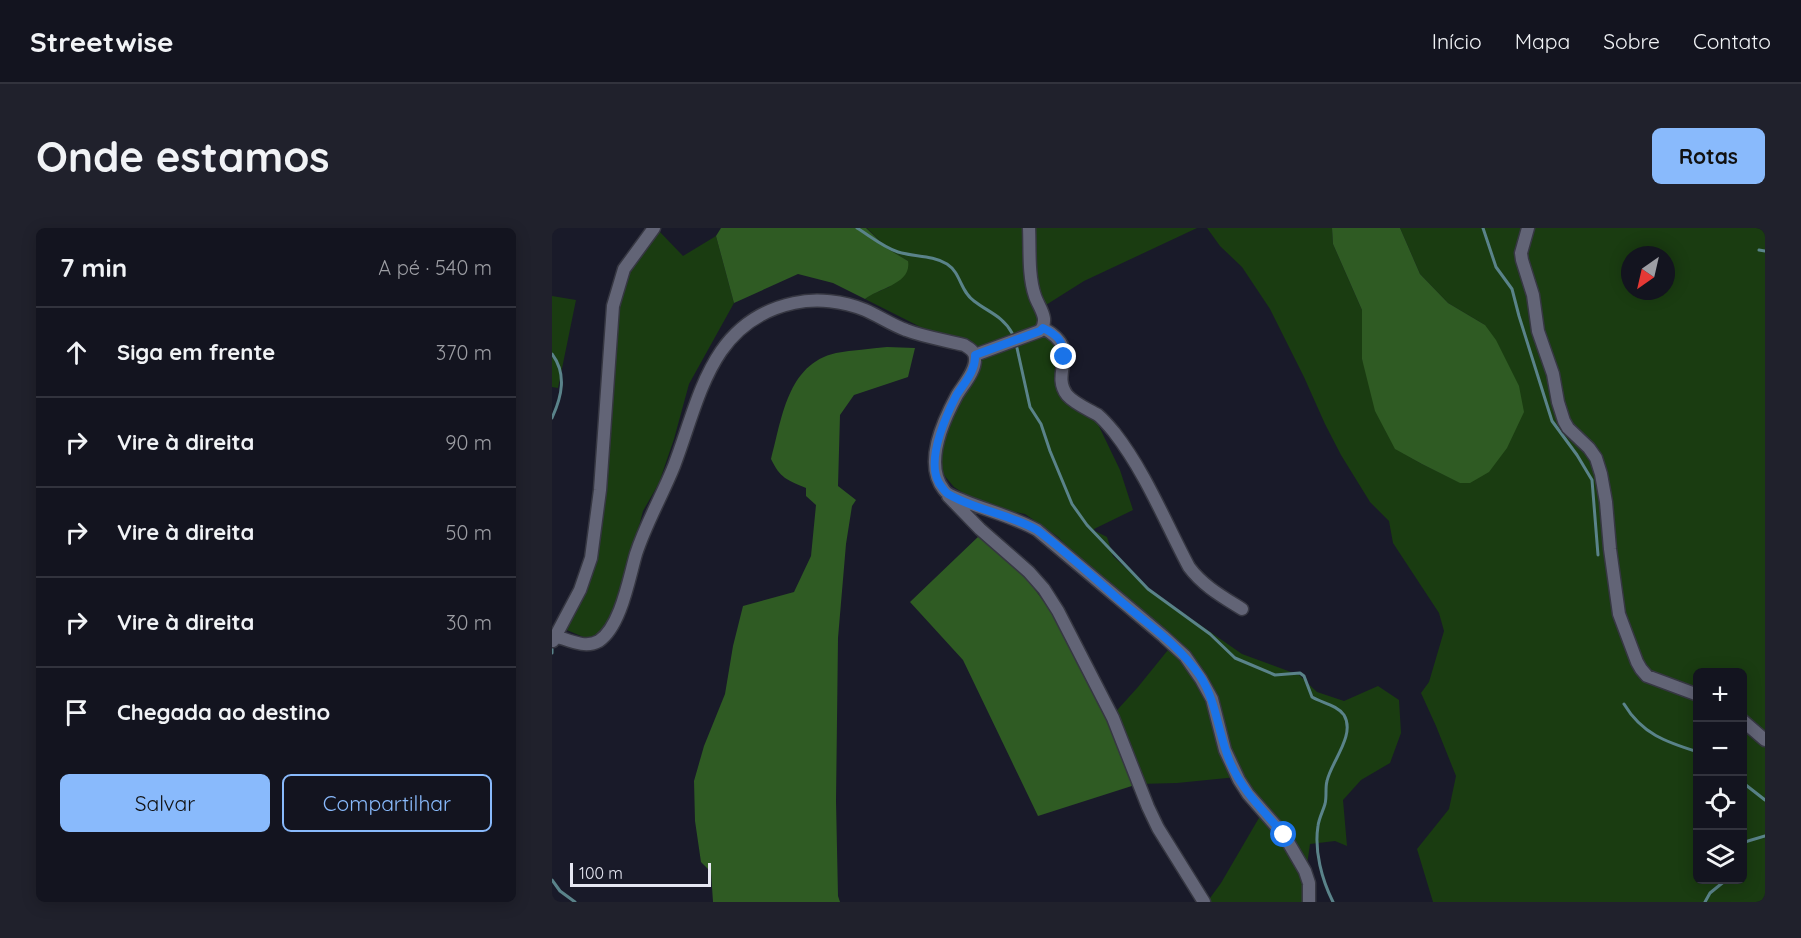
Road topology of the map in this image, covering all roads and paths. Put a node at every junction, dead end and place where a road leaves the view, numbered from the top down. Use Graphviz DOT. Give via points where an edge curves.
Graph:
graph roads {
  1 [pos="654,228"];
  2 [pos="1029,228"];
  3 [pos="1528,228"];
  4 [pos="1043,328"];
  5 [pos="975,355"];
  6 [pos="945,493"];
  7 [pos="1242,609"];
  8 [pos="554,639"];
  9 [pos="1693,693"];
  10 [pos="1745,722"];
  11 [pos="1765,740"];
  12 [pos="1204,902"];
  13 [pos="1309,902"];
  1 -- 8 [label="street" via="624,269 613,306 591,558 580,590"];
  2 -- 4 [label="street" via="1032,284 1045,318"];
  3 -- 9 [label="street" via="1521,253 1538,331 1564,421 1596,458 1601,474 1617,605 1625,633 1647,676"];
  4 -- 5 [label="street"];
  4 -- 7 [label="street" via="1063,345 1063,380 1068,395 1106,423 1124,445 1196,577"];
  5 -- 6 [label="street" via="972,371 949,411 936,449 936,477"];
  5 -- 8 [label="street" via="964,345 907,330 844,303 794,303 769,310 747,323 717,355 707,375 609,630 591,645"];
  6 -- 12 [label="street" via="1029,572 1058,611 1113,718 1155,822"];
  6 -- 13 [label="street" via="1037,530 1185,656 1212,699 1225,750 1239,780 1284,835 1305,871"];
  10 -- 11 [label="street"];
}
